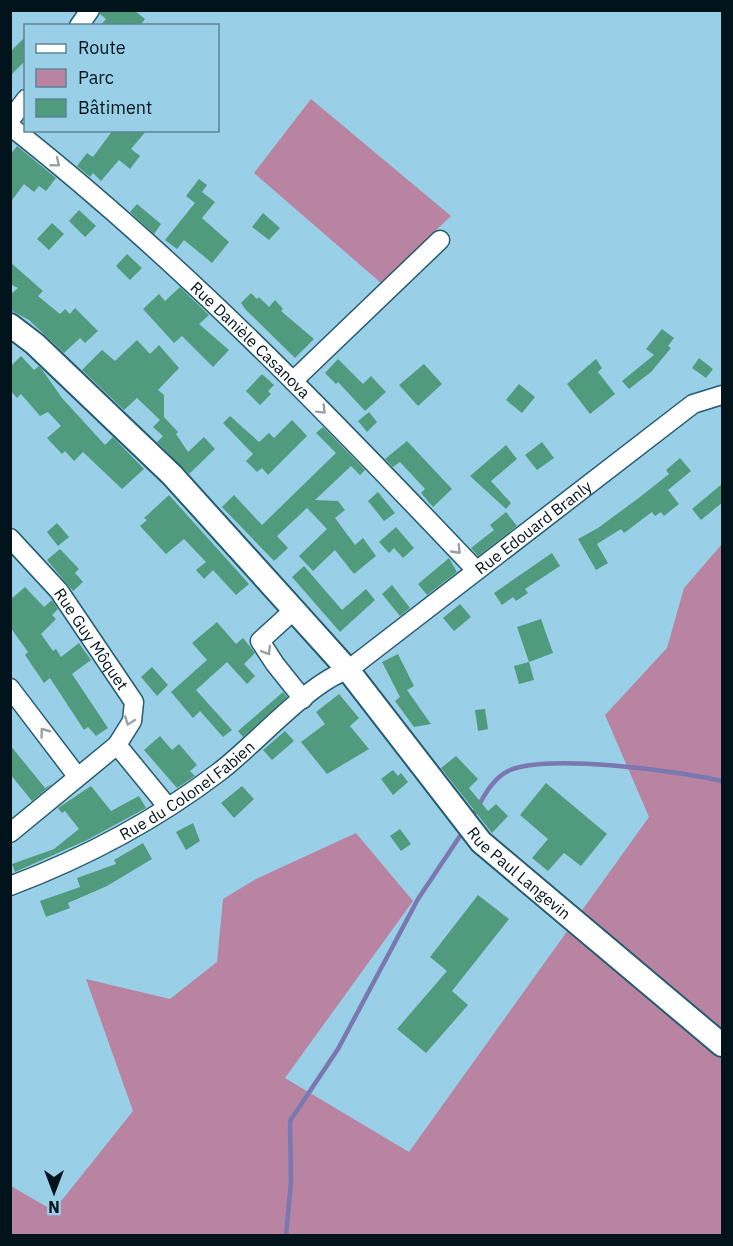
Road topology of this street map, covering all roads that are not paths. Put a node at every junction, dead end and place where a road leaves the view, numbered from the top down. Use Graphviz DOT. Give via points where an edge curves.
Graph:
graph roads {
  1 [pos="90,10"];
  2 [pos="80,24"];
  3 [pos="24,102"];
  4 [pos="10,120"];
  5 [pos="10,126"];
  6 [pos="440,240"];
  7 [pos="10,325"];
  8 [pos="293,381"];
  9 [pos="723,396"];
  10 [pos="10,538"];
  11 [pos="476,570"];
  12 [pos="294,610"];
  13 [pos="348,670"];
  14 [pos="10,688"];
  15 [pos="303,699"];
  16 [pos="117,745"];
  17 [pos="77,776"];
  18 [pos="167,806"];
  19 [pos="11,831"];
  20 [pos="10,886"];
  21 [pos="723,1045"];
  1 -- 2 [label="street"];
  3 -- 4 [label="street"];
  5 -- 8 [label="street, Rue Danièle Casanova, one-way" via="97,196 206,294"];
  6 -- 8 [label="street"];
  7 -- 12 [label="main road, Rue Paul Langevin" via="35,344 172,475"];
  8 -- 11 [label="street, Rue Danièle Casanova, one-way"];
  9 -- 11 [label="street, Rue Edouard Branly" via="693,405"];
  10 -- 16 [label="street, Rue Guy Môquet, one-way" via="59,591 134,702 132,721"];
  11 -- 13 [label="street, Rue Edouard Branly"];
  12 -- 13 [label="main road, Rue Paul Langevin"];
  12 -- 15 [label="street, one-way" via="260,641"];
  13 -- 15 [label="street, Rue du Colonel Fabien"];
  13 -- 21 [label="main road, Rue Paul Langevin" via="481,842"];
  17 -- 14 [label="street, one-way"];
  15 -- 18 [label="street, Rue du Colonel Fabien" via="219,772"];
  16 -- 17 [label="street"];
  16 -- 18 [label="street"];
  17 -- 19 [label="street"];
  18 -- 20 [label="street, Rue du Colonel Fabien" via="119,837"];
}
